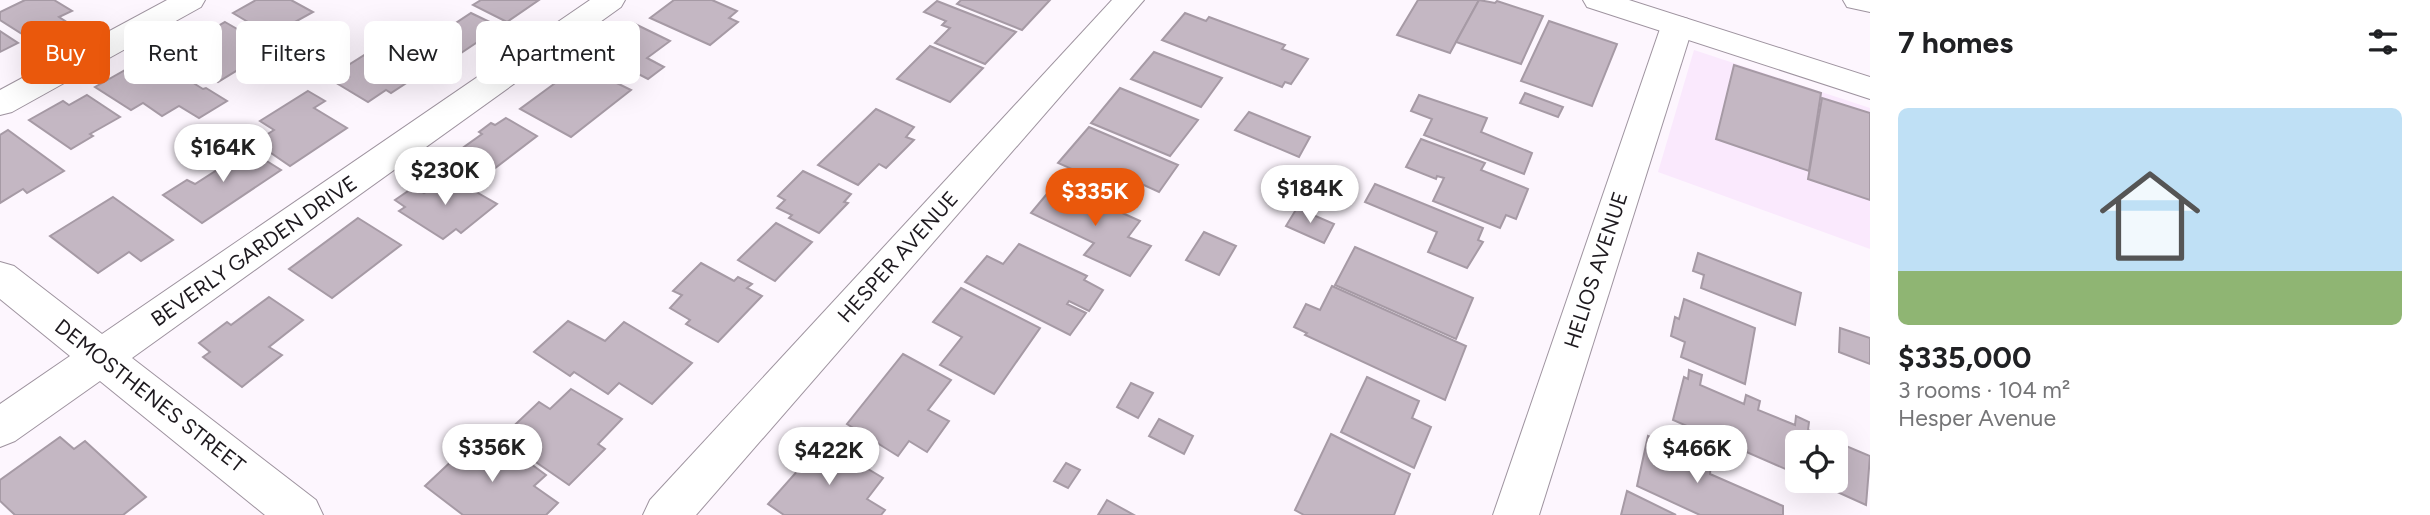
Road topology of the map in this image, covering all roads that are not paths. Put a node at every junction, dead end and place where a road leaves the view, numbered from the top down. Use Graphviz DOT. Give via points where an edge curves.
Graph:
graph roads {
  1 [pos="190,0"];
  2 [pos="610,0"];
  3 [pos="1129,0"];
  4 [pos="1598,0"];
  5 [pos="1858,0"];
  6 [pos="1870,3"];
  7 [pos="1677,26"];
  8 [pos="1870,88"];
  9 [pos="0,104"];
  10 [pos="0,278"];
  11 [pos="101,358"];
  12 [pos="0,428"];
  13 [pos="300,515"];
  14 [pos="666,515"];
  15 [pos="1516,515"];
  1 -- 9 [label="street"];
  2 -- 11 [label="street, BEVERLY GARDEN DRIVE"];
  3 -- 14 [label="street, HESPER AVENUE"];
  4 -- 7 [label="street"];
  5 -- 6 [label="street"];
  7 -- 8 [label="street"];
  7 -- 15 [label="street, HELIOS AVENUE"];
  10 -- 11 [label="street, DEMOSTHENES STREET"];
  11 -- 12 [label="street, BEVERLY GARDEN DRIVE"];
  11 -- 13 [label="street, DEMOSTHENES STREET"];
}
